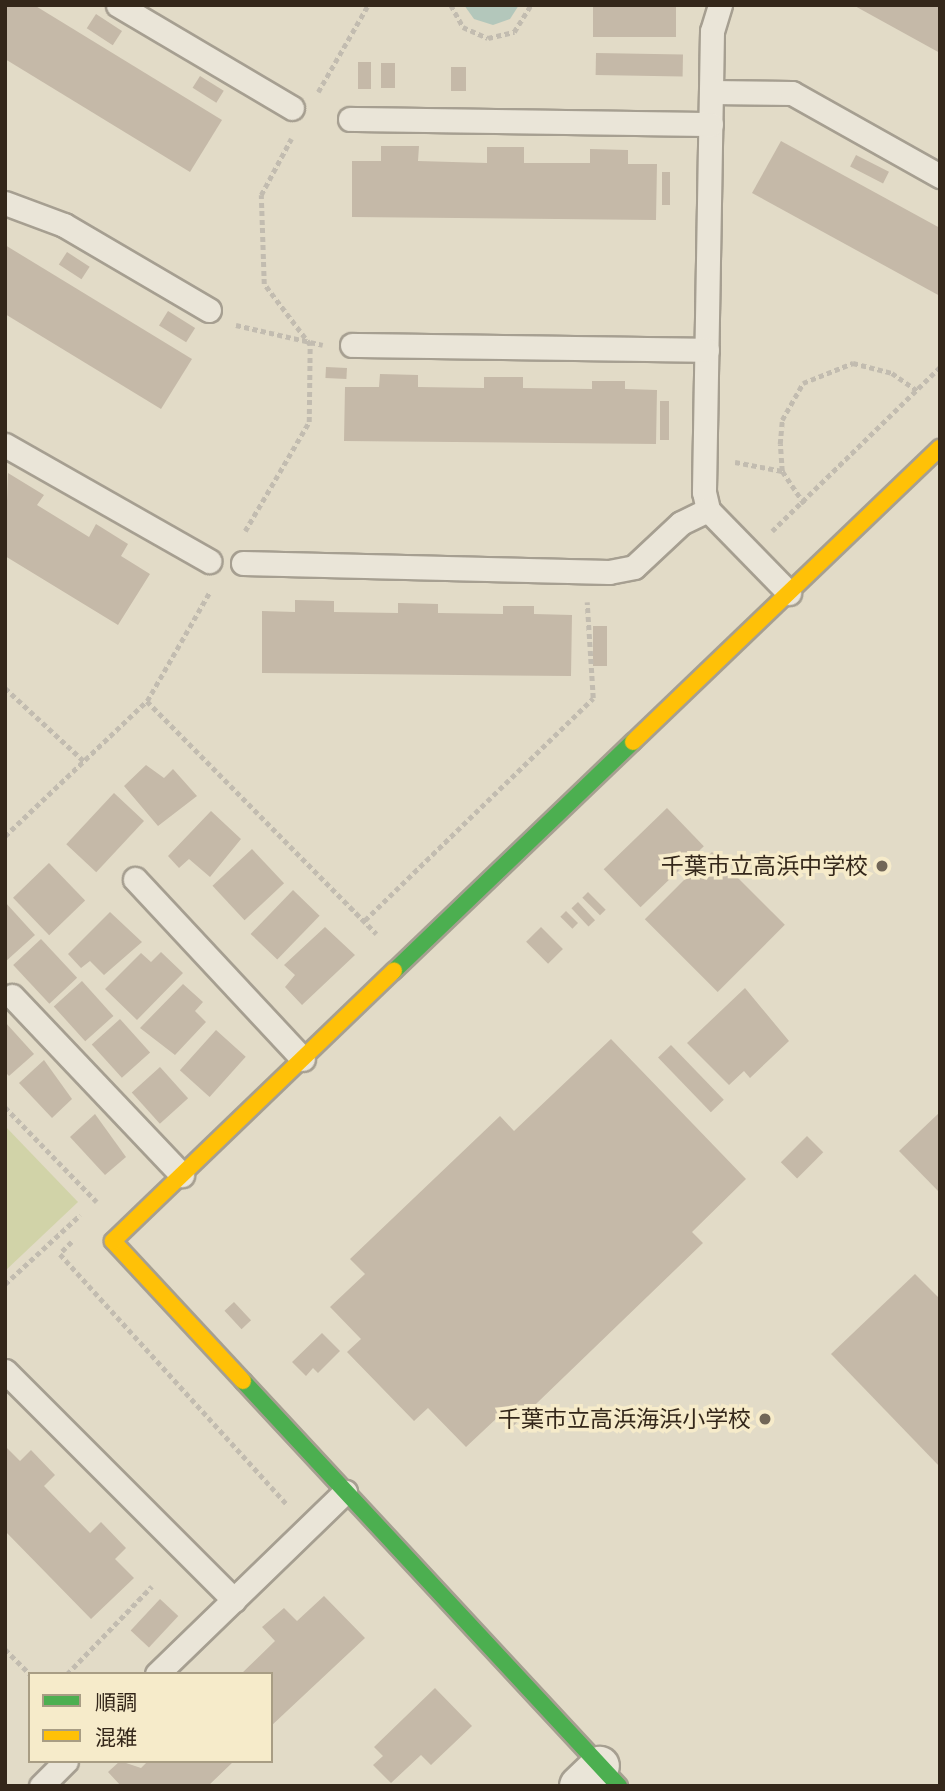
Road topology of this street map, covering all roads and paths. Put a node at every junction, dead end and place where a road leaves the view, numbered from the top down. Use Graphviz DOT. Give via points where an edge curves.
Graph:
graph roads {
  1 [pos="118,5"];
  2 [pos="368,5"];
  3 [pos="451,5"];
  4 [pos="531,5"];
  5 [pos="720,5"];
  6 [pos="711,92"];
  7 [pos="301,112"];
  8 [pos="350,119"];
  9 [pos="711,124"];
  10 [pos="940,176"];
  11 [pos="5,203"];
  12 [pos="209,310"];
  13 [pos="310,345"];
  14 [pos="352,345"];
  15 [pos="707,350"];
  16 [pos="940,367"];
  17 [pos="918,391"];
  18 [pos="5,445"];
  19 [pos="940,448"];
  20 [pos="724,462"];
  21 [pos="782,471"];
  22 [pos="804,503"];
  23 [pos="708,510"];
  24 [pos="240,540"];
  25 [pos="761,541"];
  26 [pos="209,561"];
  27 [pos="243,563"];
  28 [pos="213,586"];
  29 [pos="587,592"];
  30 [pos="789,593"];
  31 [pos="5,688"];
  32 [pos="147,701"];
  33 [pos="86,762"];
  34 [pos="5,836"];
  35 [pos="135,879"];
  36 [pos="365,920"];
  37 [pos="385,942"];
  38 [pos="12,996"];
  39 [pos="303,1059"];
  40 [pos="5,1107"];
  41 [pos="182,1175"];
  42 [pos="96,1200"];
  43 [pos="105,1210"];
  44 [pos="5,1284"];
  45 [pos="5,1371"];
  46 [pos="345,1492"];
  47 [pos="152,1586"];
  48 [pos="234,1600"];
  49 [pos="5,1650"];
  50 [pos="28,1672"];
  51 [pos="69,1672"];
  52 [pos="159,1672"];
  53 [pos="64,1763"];
  54 [pos="599,1779"];
  55 [pos="41,1786"];
  1 -- 7 [label="lane"];
  2 -- 7 [label="path"];
  3 -- 4 [label="path" via="463,27 488,38 514,32"];
  5 -- 6 [label="lane"];
  6 -- 9 [label="lane"];
  6 -- 10 [label="lane" via="793,93"];
  7 -- 13 [label="path" via="261,195 264,284"];
  8 -- 9 [label="lane"];
  9 -- 15 [label="lane"];
  11 -- 12 [label="lane" via="64,225"];
  12 -- 13 [label="path" via="243,329"];
  13 -- 14 [label="path"];
  13 -- 24 [label="path" via="309,422"];
  14 -- 15 [label="lane"];
  15 -- 23 [label="lane"];
  16 -- 17 [label="path"];
  17 -- 21 [label="path" via="874,365 822,372 803,383 782,420"];
  17 -- 22 [label="path"];
  18 -- 26 [label="lane"];
  19 -- 30 [label="street"];
  20 -- 21 [label="path"];
  21 -- 22 [label="path"];
  22 -- 25 [label="path"];
  23 -- 27 [label="lane" via="681,523 634,567 609,572"];
  23 -- 30 [label="lane"];
  28 -- 32 [label="path"];
  29 -- 36 [label="path" via="593,698"];
  30 -- 39 [label="street"];
  31 -- 33 [label="path"];
  32 -- 33 [label="path"];
  32 -- 36 [label="path"];
  33 -- 34 [label="path"];
  35 -- 39 [label="lane"];
  36 -- 37 [label="path"];
  38 -- 41 [label="lane"];
  39 -- 41 [label="street"];
  40 -- 42 [label="path"];
  41 -- 46 [label="street" via="113,1241"];
  42 -- 43 [label="path"];
  42 -- 44 [label="path"];
  45 -- 48 [label="lane"];
  46 -- 48 [label="lane"];
  46 -- 54 [label="street"];
  47 -- 51 [label="path"];
  48 -- 52 [label="lane"];
  49 -- 50 [label="path"];
  53 -- 55 [label="lane"];
}
